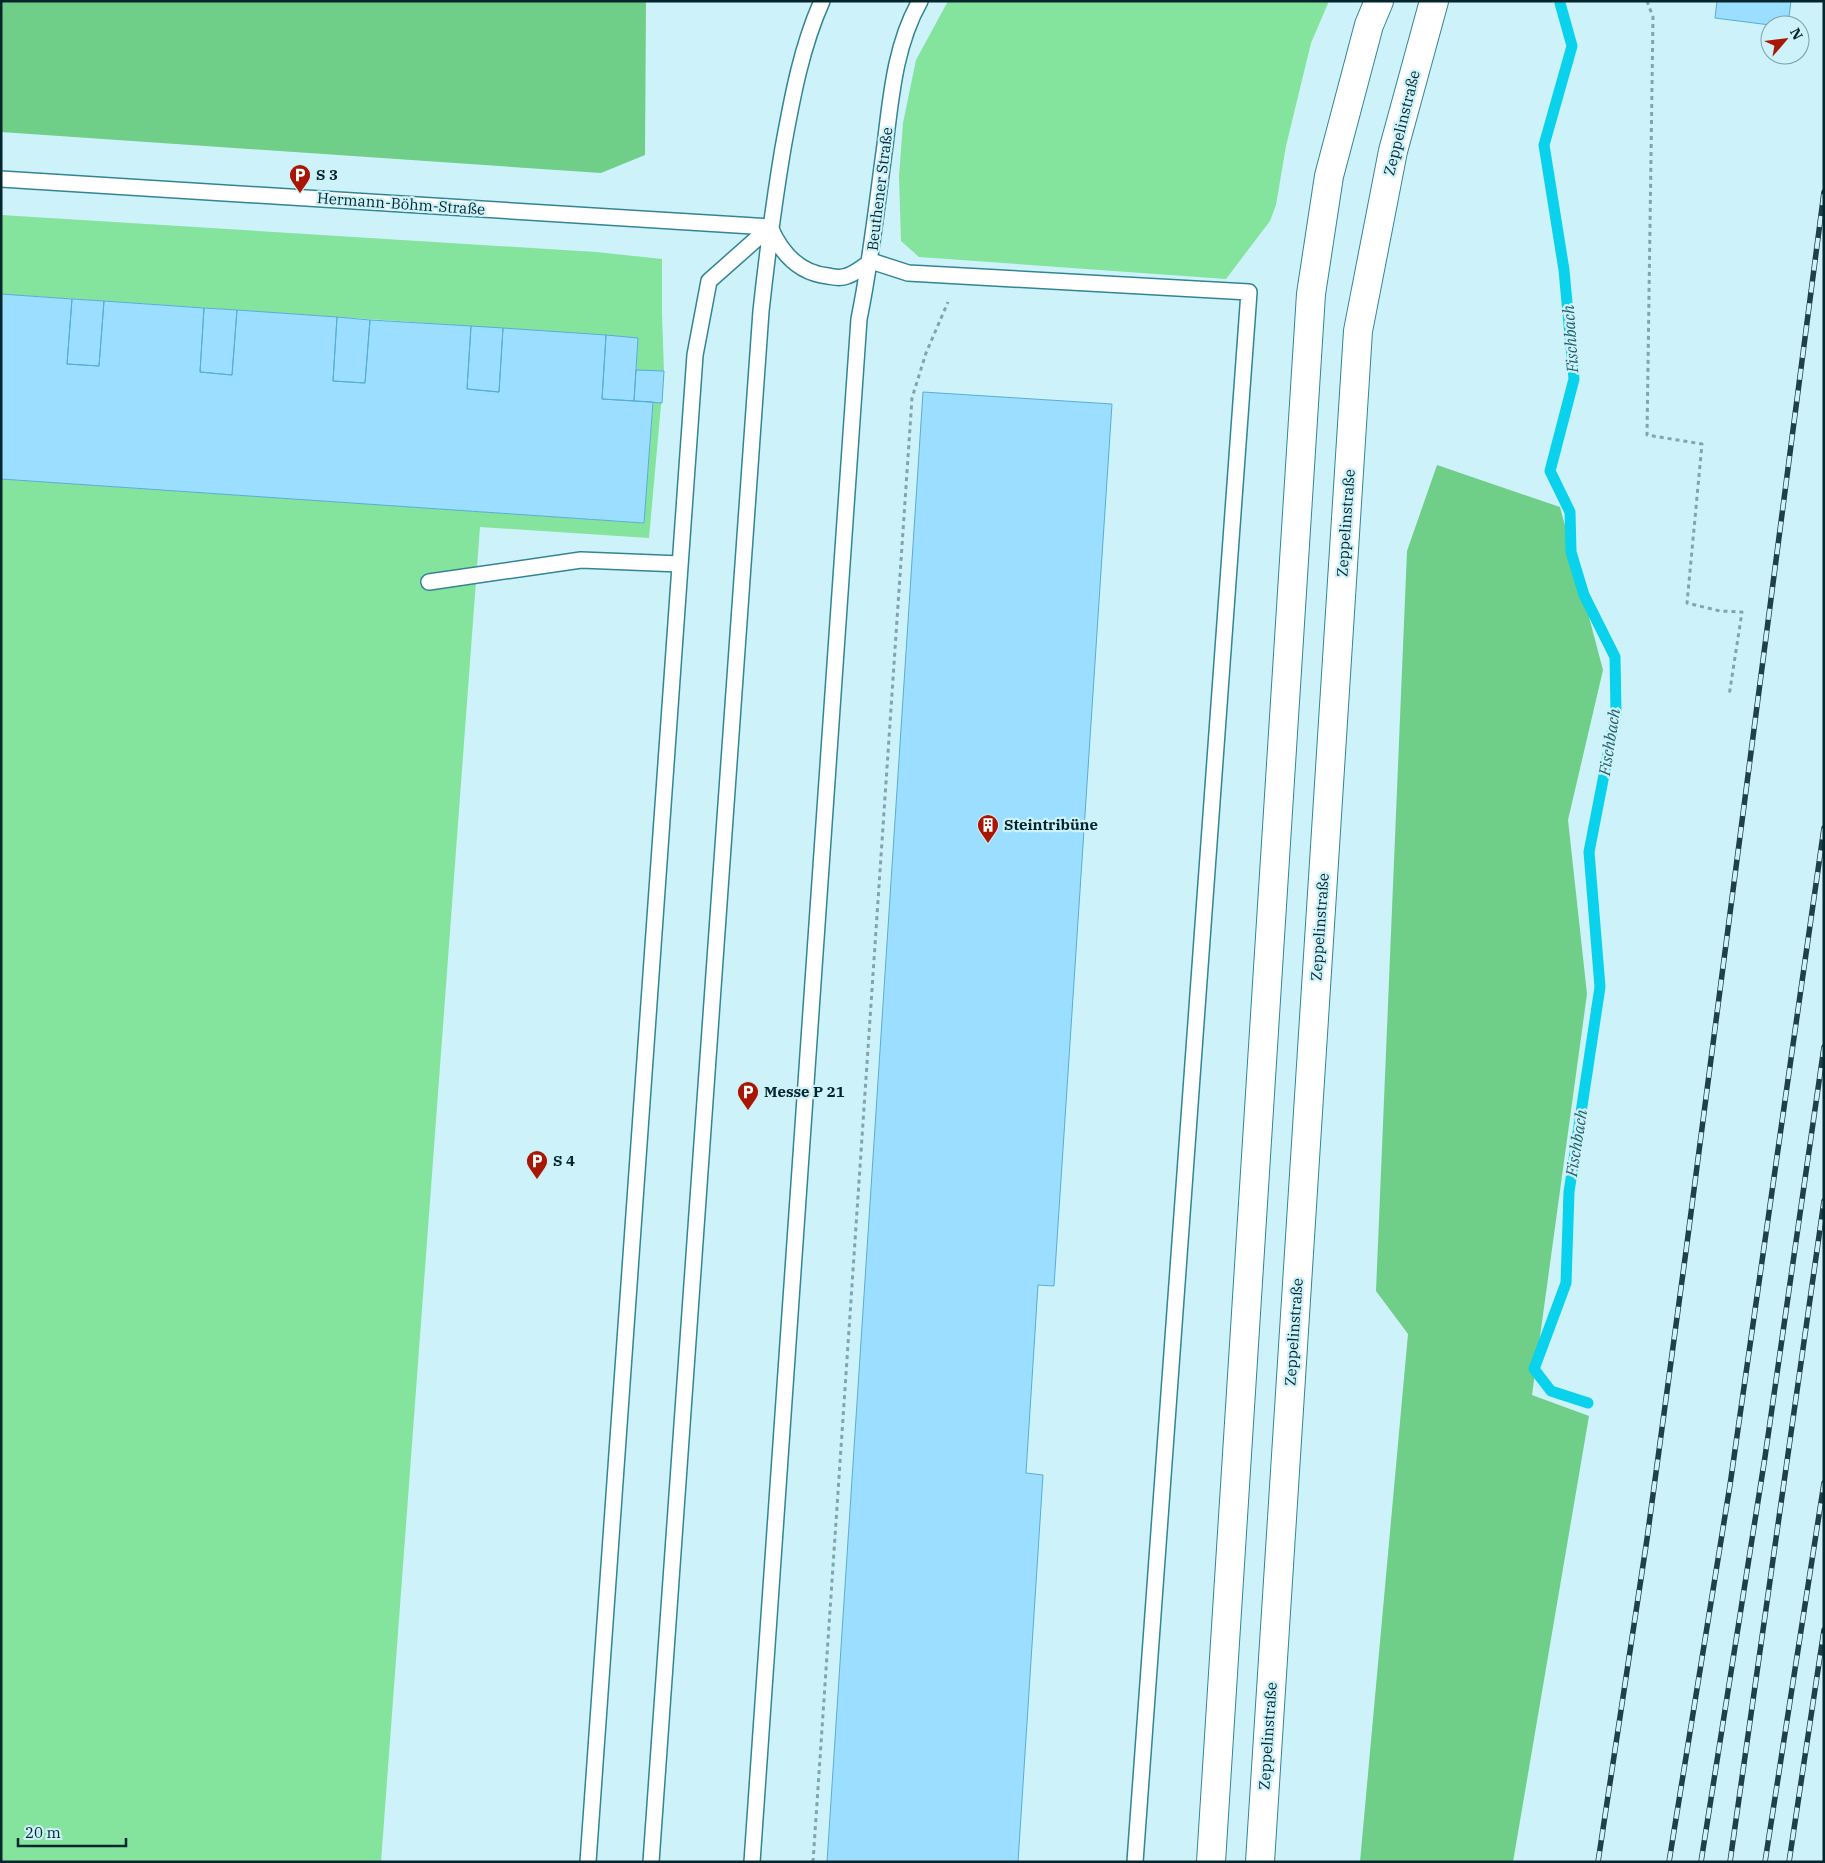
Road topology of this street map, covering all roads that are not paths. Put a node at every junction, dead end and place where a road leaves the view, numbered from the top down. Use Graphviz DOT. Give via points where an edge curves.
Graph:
graph roads {
  1 [pos="822,1"];
  2 [pos="920,1"];
  3 [pos="1379,1"];
  4 [pos="1434,1"];
  5 [pos="1,179"];
  6 [pos="770,227"];
  7 [pos="871,262"];
  8 [pos="680,564"];
  9 [pos="429,582"];
  10 [pos="588,1862"];
  11 [pos="651,1862"];
  12 [pos="752,1862"];
  13 [pos="1136,1862"];
  14 [pos="1211,1862"];
  15 [pos="1260,1862"];
  1 -- 6 [label="lane" via="791,101"];
  2 -- 7 [label="lane, Beuthener Straße" via="904,36 897,62"];
  3 -- 14 [label="street" via="1369,25 1329,176 1311,294"];
  4 -- 15 [label="street, Zeppelinstraße" via="1393,151 1358,331"];
  5 -- 6 [label="lane, Hermann-Böhm-Straße"];
  6 -- 7 [label="lane, Beuthener Straße" via="785,253 816,275 840,278"];
  6 -- 8 [label="lane" via="709,281 695,355"];
  6 -- 11 [label="lane" via="761,311"];
  7 -- 12 [label="lane" via="859,329"];
  7 -- 13 [label="lane" via="908,273 1249,292"];
  8 -- 9 [label="lane" via="581,560"];
  8 -- 10 [label="lane"];
}
